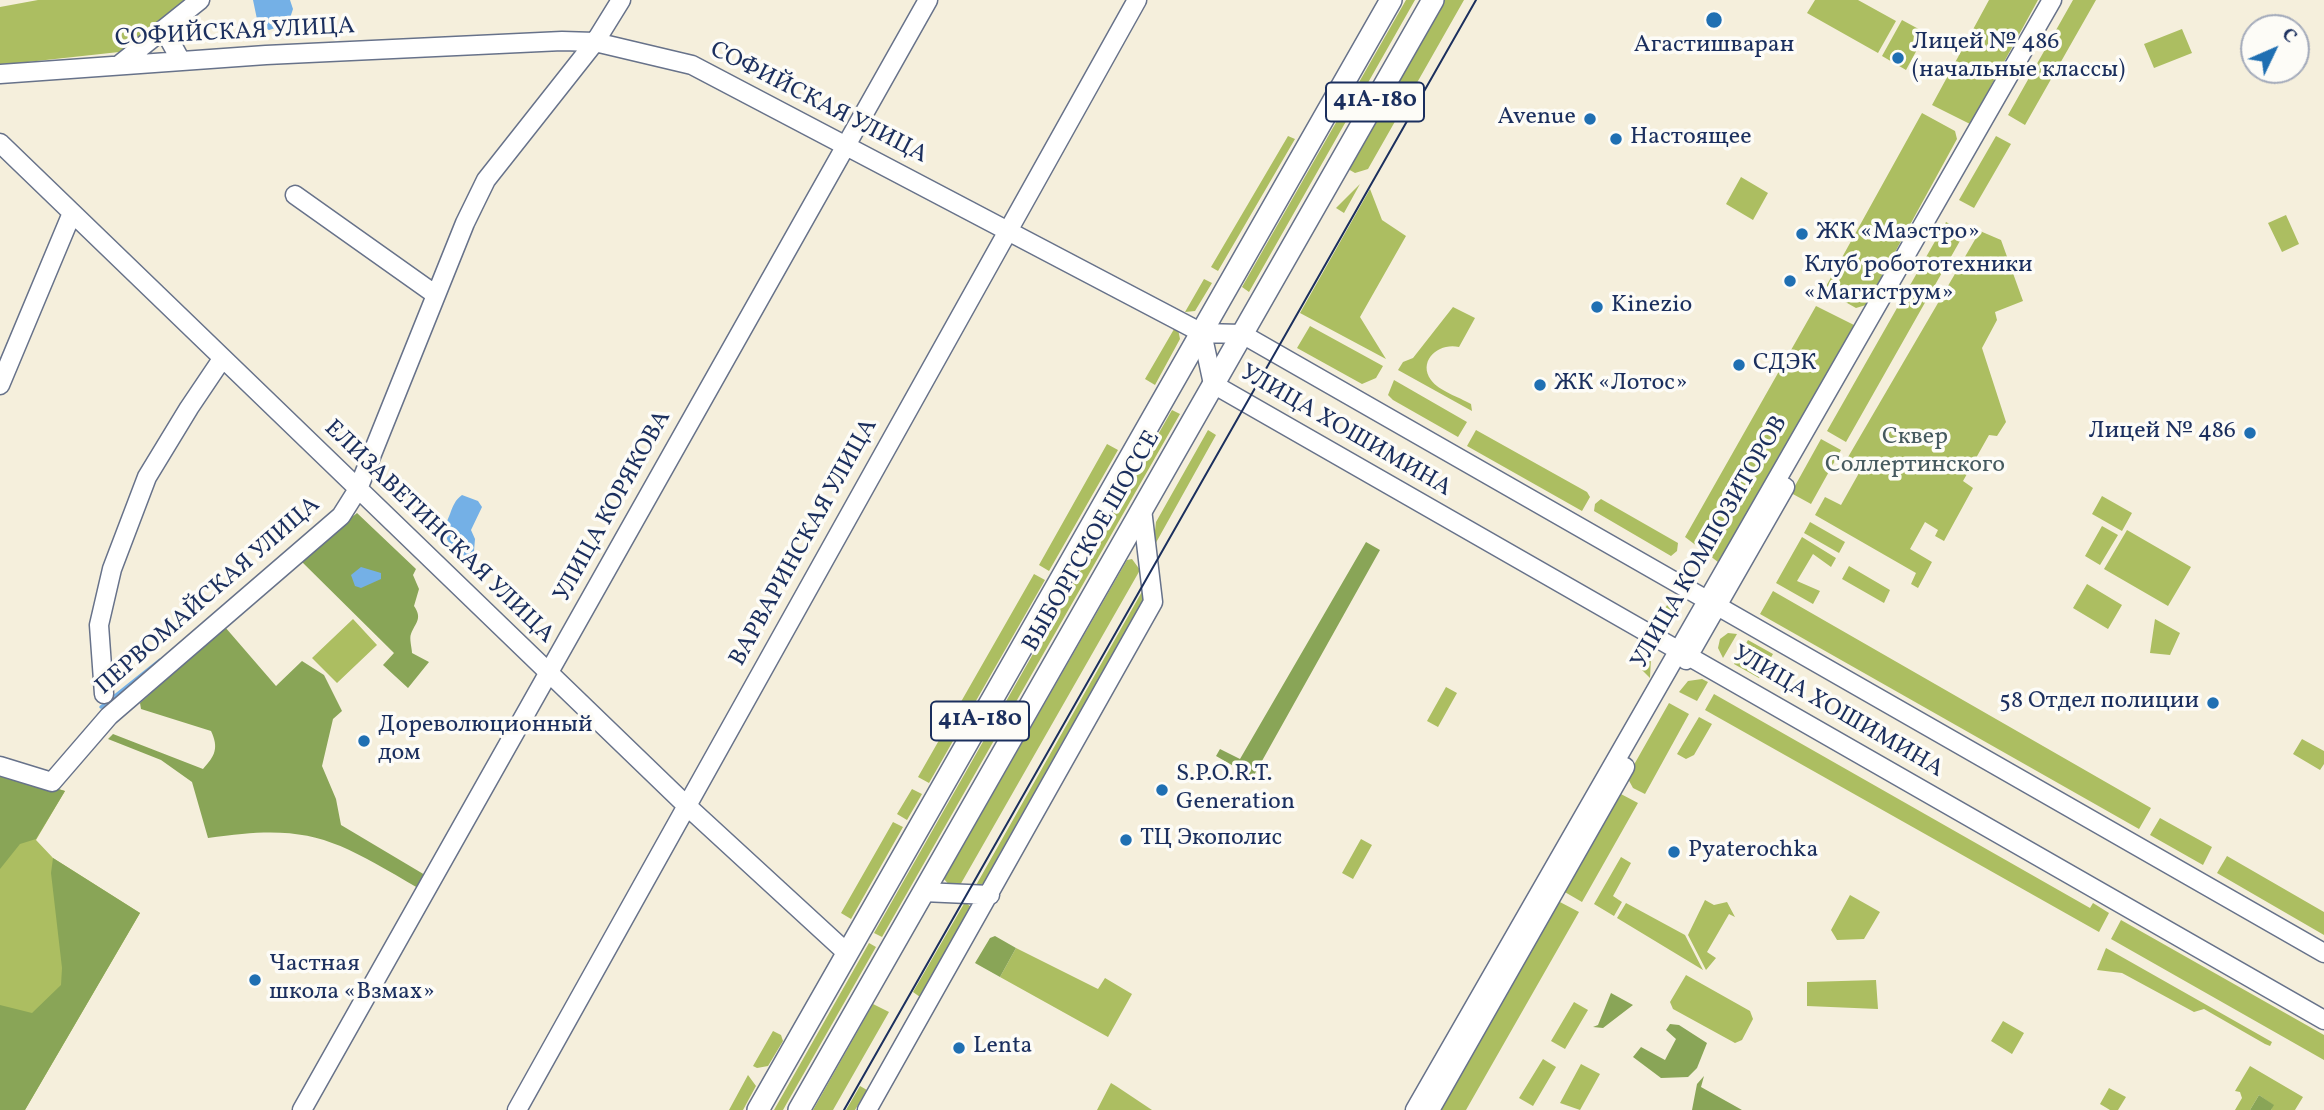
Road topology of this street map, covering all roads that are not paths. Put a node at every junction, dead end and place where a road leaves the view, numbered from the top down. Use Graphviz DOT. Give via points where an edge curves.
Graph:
graph roads {
  1 [pos="200,0"];
  2 [pos="621,0"];
  3 [pos="928,0"];
  4 [pos="1137,0"];
  5 [pos="1391,0"];
  6 [pos="1433,0"];
  7 [pos="2052,0"];
  8 [pos="2061,0"];
  9 [pos="174,20"];
  10 [pos="595,42"];
  11 [pos="181,61"];
  12 [pos="119,65"];
  13 [pos="0,74"];
  14 [pos="0,143"];
  15 [pos="845,146"];
  16 [pos="295,195"];
  17 [pos="72,213"];
  18 [pos="1008,231"];
  19 [pos="436,295"];
  20 [pos="1202,332"];
  21 [pos="1242,334"];
  22 [pos="222,359"];
  23 [pos="1213,384"];
  24 [pos="0,385"];
  25 [pos="358,489"];
  26 [pos="1142,509"];
  27 [pos="1712,603"];
  28 [pos="1683,653"];
  29 [pos="549,674"];
  30 [pos="104,694"];
  31 [pos="0,766"];
  32 [pos="687,806"];
  33 [pos="923,892"];
  34 [pos="990,895"];
  35 [pos="847,953"];
  36 [pos="2324,953"];
  37 [pos="2324,1020"];
  38 [pos="302,1110"];
  39 [pos="517,1110"];
  40 [pos="758,1110"];
  41 [pos="799,1110"];
  42 [pos="867,1110"];
  43 [pos="1415,1110"];
  44 [pos="1430,1110"];
  1 -- 9 [label="street"];
  2 -- 10 [label="street, ПЕРВОМАЙСКАЯ УЛИЦА"];
  3 -- 15 [label="street, УЛИЦА КОРЯКОВА"];
  4 -- 18 [label="street, ВАРВАРИНСКАЯ УЛИЦА"];
  5 -- 20 [label="main road, ВЫБОРГСКОЕ ШОССЕ / 41А-180"];
  6 -- 21 [label="main road, ВЫБОРГСКОЕ ШОССЕ / 41А-180"];
  7 -- 27 [label="street, УЛИЦА КОМПОЗИТОРОВ"];
  8 -- 27 [label="street, УЛИЦА КОМПОЗИТОРОВ"];
  9 -- 11 [label="street" via="169,39"];
  9 -- 12 [label="street"];
  10 -- 11 [label="street, СОФИЙСКАЯ УЛИЦА"];
  10 -- 15 [label="street, СОФИЙСКАЯ УЛИЦА" via="692,65"];
  10 -- 19 [label="street, ПЕРВОМАЙСКАЯ УЛИЦА" via="486,180"];
  11 -- 12 [label="street, СОФИЙСКАЯ УЛИЦА"];
  12 -- 13 [label="street, СОФИЙСКАЯ УЛИЦА"];
  14 -- 17 [label="street, ЕЛИЗАВЕТИНСКАЯ УЛИЦА"];
  15 -- 18 [label="street, СОФИЙСКАЯ УЛИЦА"];
  15 -- 29 [label="street, УЛИЦА КОРЯКОВА"];
  16 -- 19 [label="street"];
  17 -- 22 [label="street, ЕЛИЗАВЕТИНСКАЯ УЛИЦА"];
  17 -- 24 [label="street"];
  18 -- 20 [label="street, СОФИЙСКАЯ УЛИЦА"];
  18 -- 32 [label="street, ВАРВАРИНСКАЯ УЛИЦА"];
  19 -- 25 [label="street, ПЕРВОМАЙСКАЯ УЛИЦА"];
  20 -- 21 [label="street, УЛИЦА ХОШИМИНА"];
  20 -- 23 [label="street, УЛИЦА ХОШИМИНА"];
  20 -- 35 [label="main road, ВЫБОРГСКОЕ ШОССЕ / 41А-180"];
  21 -- 23 [label="main road, ВЫБОРГСКОЕ ШОССЕ / 41А-180"];
  21 -- 27 [label="street, УЛИЦА ХОШИМИНА"];
  22 -- 25 [label="street, ЕЛИЗАВЕТИНСКАЯ УЛИЦА"];
  22 -- 30 [label="street" via="147,477 112,569 99,625"];
  23 -- 26 [label="main road, ВЫБОРГСКОЕ ШОССЕ / 41А-180"];
  23 -- 28 [label="street, УЛИЦА ХОШИМИНА"];
  25 -- 29 [label="street, ЕЛИЗАВЕТИНСКАЯ УЛИЦА"];
  25 -- 31 [label="street, ПЕРВОМАЙСКАЯ УЛИЦА" via="341,516 109,716 52,782"];
  26 -- 33 [label="main road, ВЫБОРГСКОЕ ШОССЕ / 41А-180"];
  26 -- 34 [label="street" via="1153,602"];
  27 -- 28 [label="street, УЛИЦА КОМПОЗИТОРОВ"];
  27 -- 36 [label="street, УЛИЦА ХОШИМИНА"];
  28 -- 37 [label="street, УЛИЦА ХОШИМИНА"];
  28 -- 43 [label="street, УЛИЦА КОМПОЗИТОРОВ"];
  28 -- 44 [label="street, УЛИЦА КОМПОЗИТОРОВ"];
  29 -- 32 [label="street, ЕЛИЗАВЕТИНСКАЯ УЛИЦА"];
  29 -- 38 [label="street, УЛИЦА КОРЯКОВА"];
  32 -- 35 [label="street, ЕЛИЗАВЕТИНСКАЯ УЛИЦА"];
  32 -- 39 [label="street, ВАРВАРИНСКАЯ УЛИЦА"];
  33 -- 34 [label="street"];
  33 -- 41 [label="main road, ВЫБОРГСКОЕ ШОССЕ / 41А-180"];
  34 -- 42 [label="street"];
  35 -- 40 [label="main road, ВЫБОРГСКОЕ ШОССЕ / 41А-180"];
}
